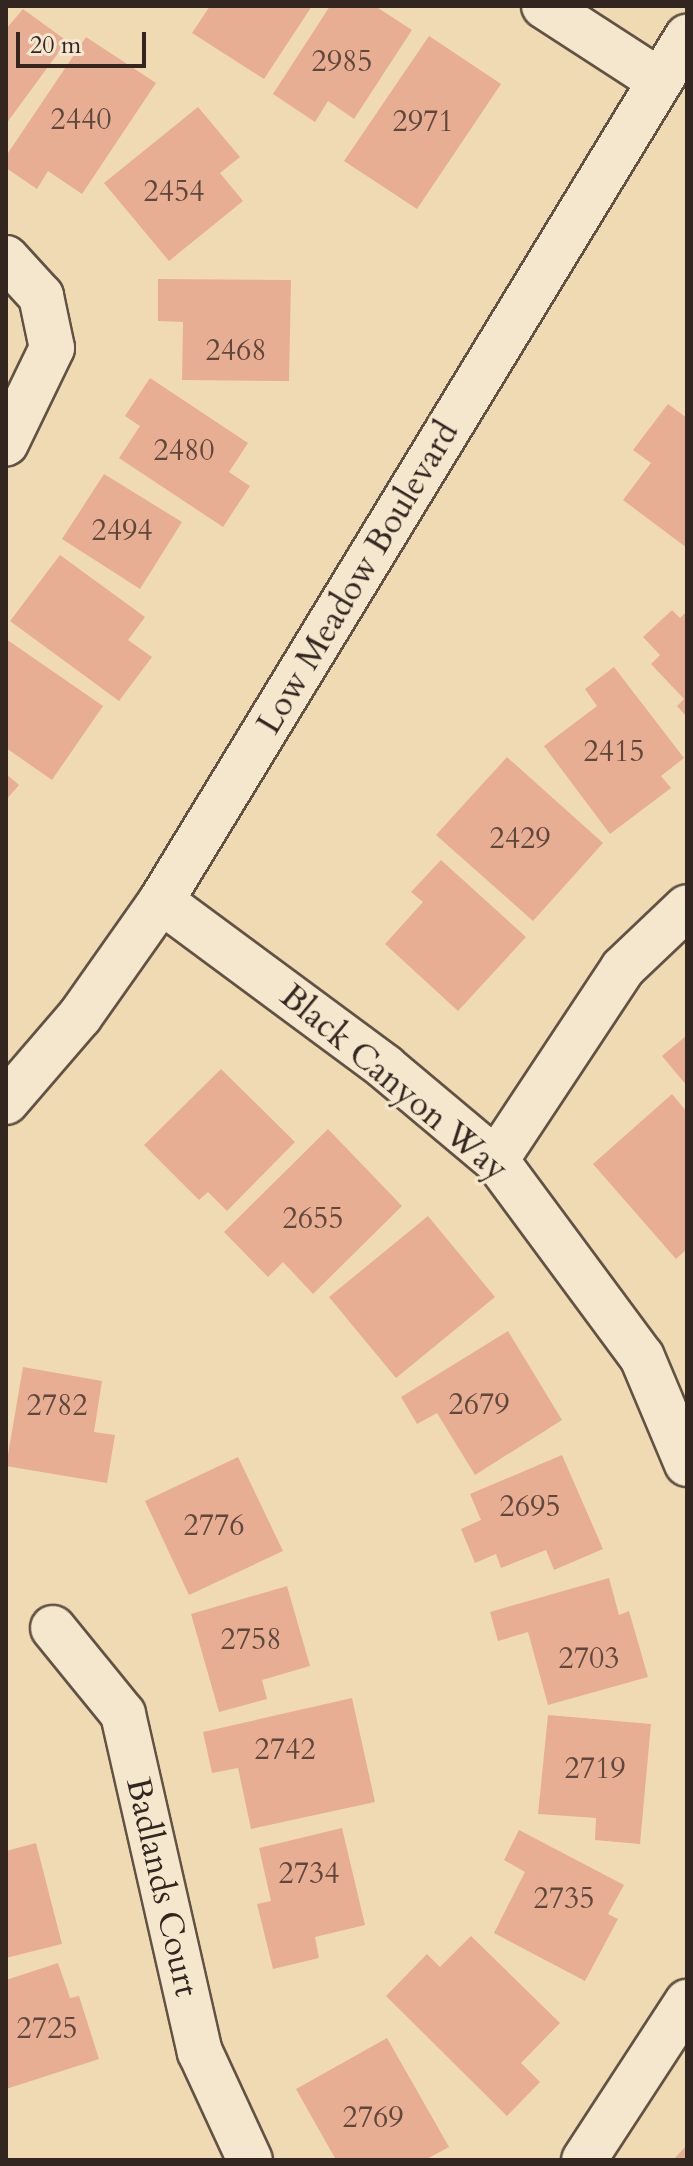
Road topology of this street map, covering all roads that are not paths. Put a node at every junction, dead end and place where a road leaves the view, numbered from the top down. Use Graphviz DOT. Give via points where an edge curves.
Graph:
graph roads {
  1 [pos="544,6"];
  2 [pos="687,37"];
  3 [pos="660,81"];
  4 [pos="6,258"];
  5 [pos="6,443"];
  6 [pos="161,901"];
  7 [pos="687,907"];
  8 [pos="6,1102"];
  9 [pos="496,1160"];
  10 [pos="687,1464"];
  11 [pos="53,1628"];
  12 [pos="687,2002"];
  13 [pos="250,2160"];
  14 [pos="584,2160"];
  1 -- 3 [label="street"];
  2 -- 3 [label="street, Low Meadow Boulevard"];
  3 -- 6 [label="street, Low Meadow Boulevard"];
  4 -- 5 [label="street" via="41,296 52,348"];
  6 -- 8 [label="street, Low Meadow Boulevard" via="80,1016"];
  6 -- 9 [label="street, Black Canyon Way" via="374,1058"];
  7 -- 9 [label="street" via="623,968"];
  9 -- 10 [label="street, Black Canyon Way" via="642,1357"];
  11 -- 13 [label="street, Badlands Court" via="123,1714 200,2052"];
  12 -- 14 [label="street"];
}
